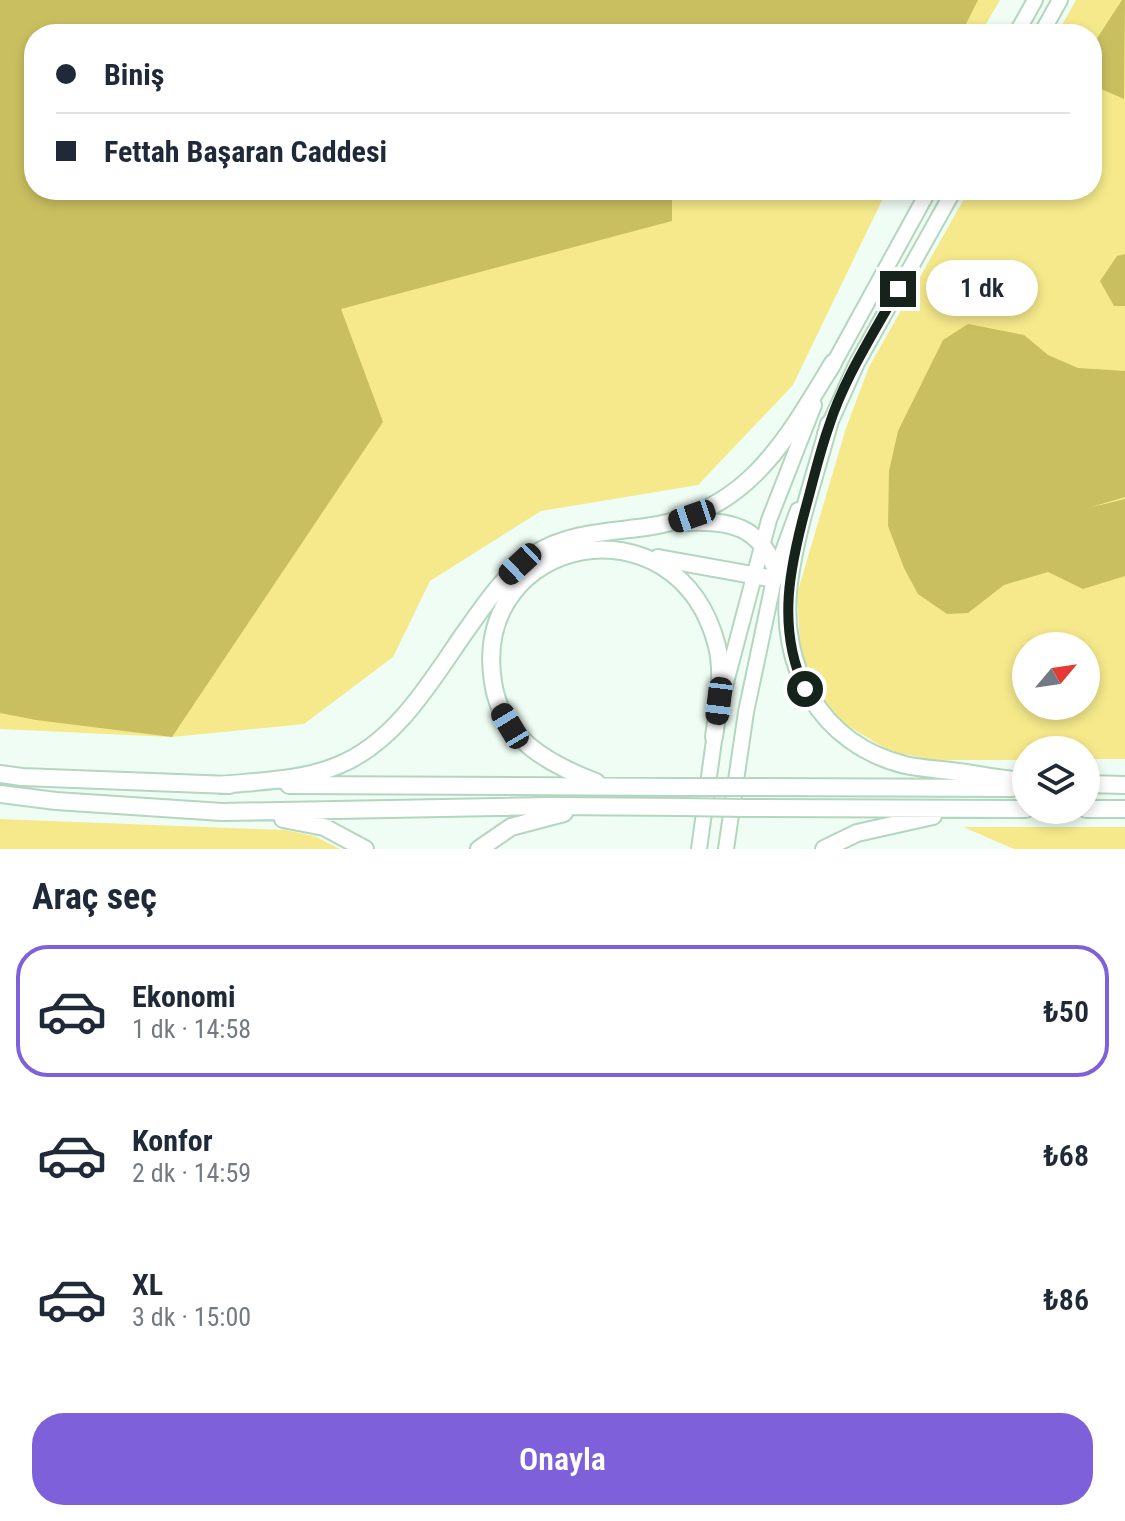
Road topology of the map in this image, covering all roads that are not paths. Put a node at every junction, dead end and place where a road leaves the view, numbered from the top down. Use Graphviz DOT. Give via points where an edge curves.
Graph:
graph roads {
  1 [pos="1035,0"];
  2 [pos="1060,0"];
  3 [pos="1022,24"];
  4 [pos="1047,24"];
  5 [pos="923,200"];
  6 [pos="948,200"];
  7 [pos="833,363"];
  8 [pos="829,424"];
  9 [pos="674,523"];
  10 [pos="762,543"];
  11 [pos="648,557"];
  12 [pos="753,575"];
  13 [pos="775,575"];
  14 [pos="714,737"];
  15 [pos="0,774"];
  16 [pos="1012,779"];
  17 [pos="220,785"];
  18 [pos="1100,786"];
  19 [pos="609,787"];
  20 [pos="1125,787"];
  21 [pos="1012,788"];
  22 [pos="0,794"];
  23 [pos="592,807"];
  24 [pos="966,809"];
  25 [pos="1012,809"];
  26 [pos="1100,809"];
  27 [pos="1125,809"];
  28 [pos="222,812"];
  29 [pos="365,849"];
  30 [pos="479,849"];
  31 [pos="699,849"];
  32 [pos="726,849"];
  33 [pos="824,849"];
  1 -- 3 [label="main road"];
  2 -- 4 [label="main road"];
  5 -- 7 [label="main road"];
  6 -- 8 [label="main road"];
  7 -- 9 [label="highway" via="757,475 710,508"];
  7 -- 10 [label="main road" via="805,423"];
  8 -- 13 [label="main road"];
  8 -- 16 [label="highway" via="788,586 788,632 805,689 831,723 876,754 906,765"];
  9 -- 10 [label="highway" via="726,523"];
  9 -- 17 [label="highway" via="582,536 520,564 396,725 354,758 303,776"];
  10 -- 12 [label="main road"];
  10 -- 13 [label="highway"];
  11 -- 12 [label="highway"];
  11 -- 14 [label="highway" via="689,590 717,645"];
  11 -- 19 [label="highway" via="592,549 553,559 514,592 492,643 494,688 517,735 541,757"];
  12 -- 13 [label="highway"];
  12 -- 14 [label="main road"];
  13 -- 32 [label="main road" via="746,712"];
  14 -- 31 [label="main road"];
  15 -- 17 [label="highway"];
  17 -- 19 [label="highway"];
  18 -- 20 [label="highway"];
  19 -- 21 [label="highway, bridge"];
  22 -- 28 [label="highway"];
  23 -- 24 [label="highway, bridge"];
  23 -- 28 [label="highway"];
  23 -- 30 [label="highway" via="511,827"];
  24 -- 25 [label="highway"];
  24 -- 33 [label="highway" via="857,833"];
  26 -- 27 [label="highway"];
  28 -- 29 [label="highway" via="308,822"];
}
